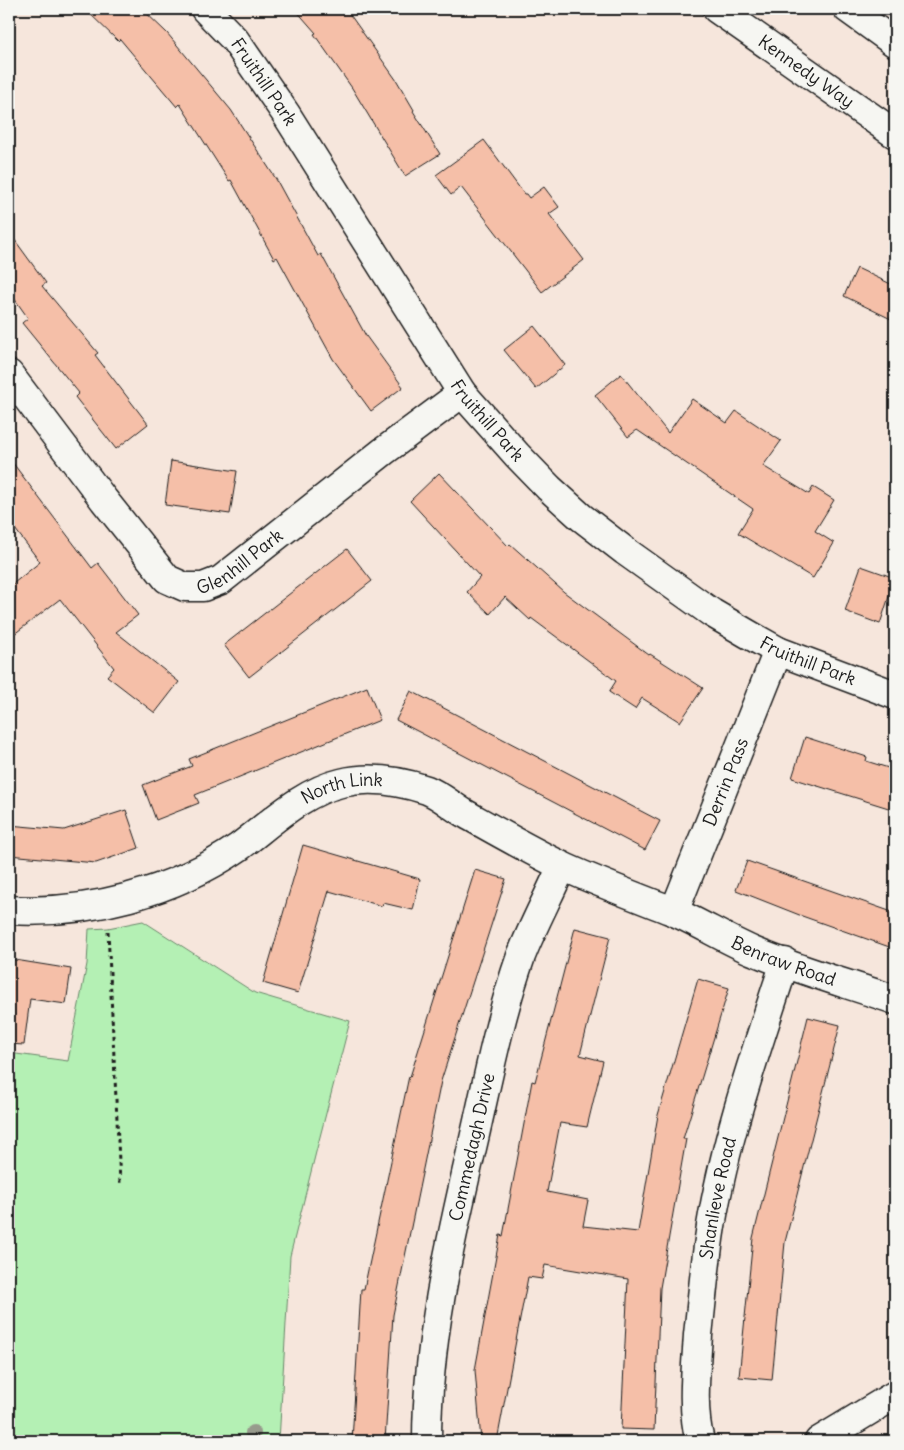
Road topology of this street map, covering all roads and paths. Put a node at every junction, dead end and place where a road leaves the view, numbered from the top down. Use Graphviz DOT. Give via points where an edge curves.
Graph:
graph roads {
  1 [pos="205,9"];
  2 [pos="717,9"];
  3 [pos="848,9"];
  4 [pos="895,43"];
  5 [pos="895,134"];
  6 [pos="9,374"];
  7 [pos="462,392"];
  8 [pos="778,651"];
  9 [pos="895,695"];
  10 [pos="562,866"];
  11 [pos="106,902"];
  12 [pos="9,910"];
  13 [pos="674,912"];
  14 [pos="785,962"];
  15 [pos="895,1000"];
  16 [pos="120,1183"];
  17 [pos="895,1395"];
  18 [pos="427,1441"];
  19 [pos="700,1441"];
  20 [pos="819,1441"];
  1 -- 7 [label="main road, Fruithill Park" via="235,40 286,114"];
  2 -- 5 [label="main road, Kennedy Way"];
  3 -- 4 [label="main road"];
  6 -- 7 [label="main road, Glenhill Park" via="167,579 185,587 203,587 220,580"];
  7 -- 8 [label="main road, Fruithill Park" via="517,455 581,517 712,613"];
  8 -- 9 [label="main road, Fruithill Park"];
  8 -- 13 [label="main road, Derrin Pass"];
  10 -- 11 [label="main road, North Link" via="430,791 397,782 368,779 340,783 312,795 205,867 171,882"];
  10 -- 13 [label="main road, North Link"];
  10 -- 18 [label="main road, Commedagh Drive" via="522,955 498,1034 447,1257 427,1401"];
  11 -- 12 [label="main road, North Link" via="83,908"];
  11 -- 16 [label="path"];
  13 -- 14 [label="main road, Benraw Road"];
  14 -- 15 [label="main road, Benraw Road"];
  14 -- 19 [label="main road, Shanlieve Road" via="747,1080 712,1224 696,1370 696,1429"];
  17 -- 20 [label="main road"];
}
